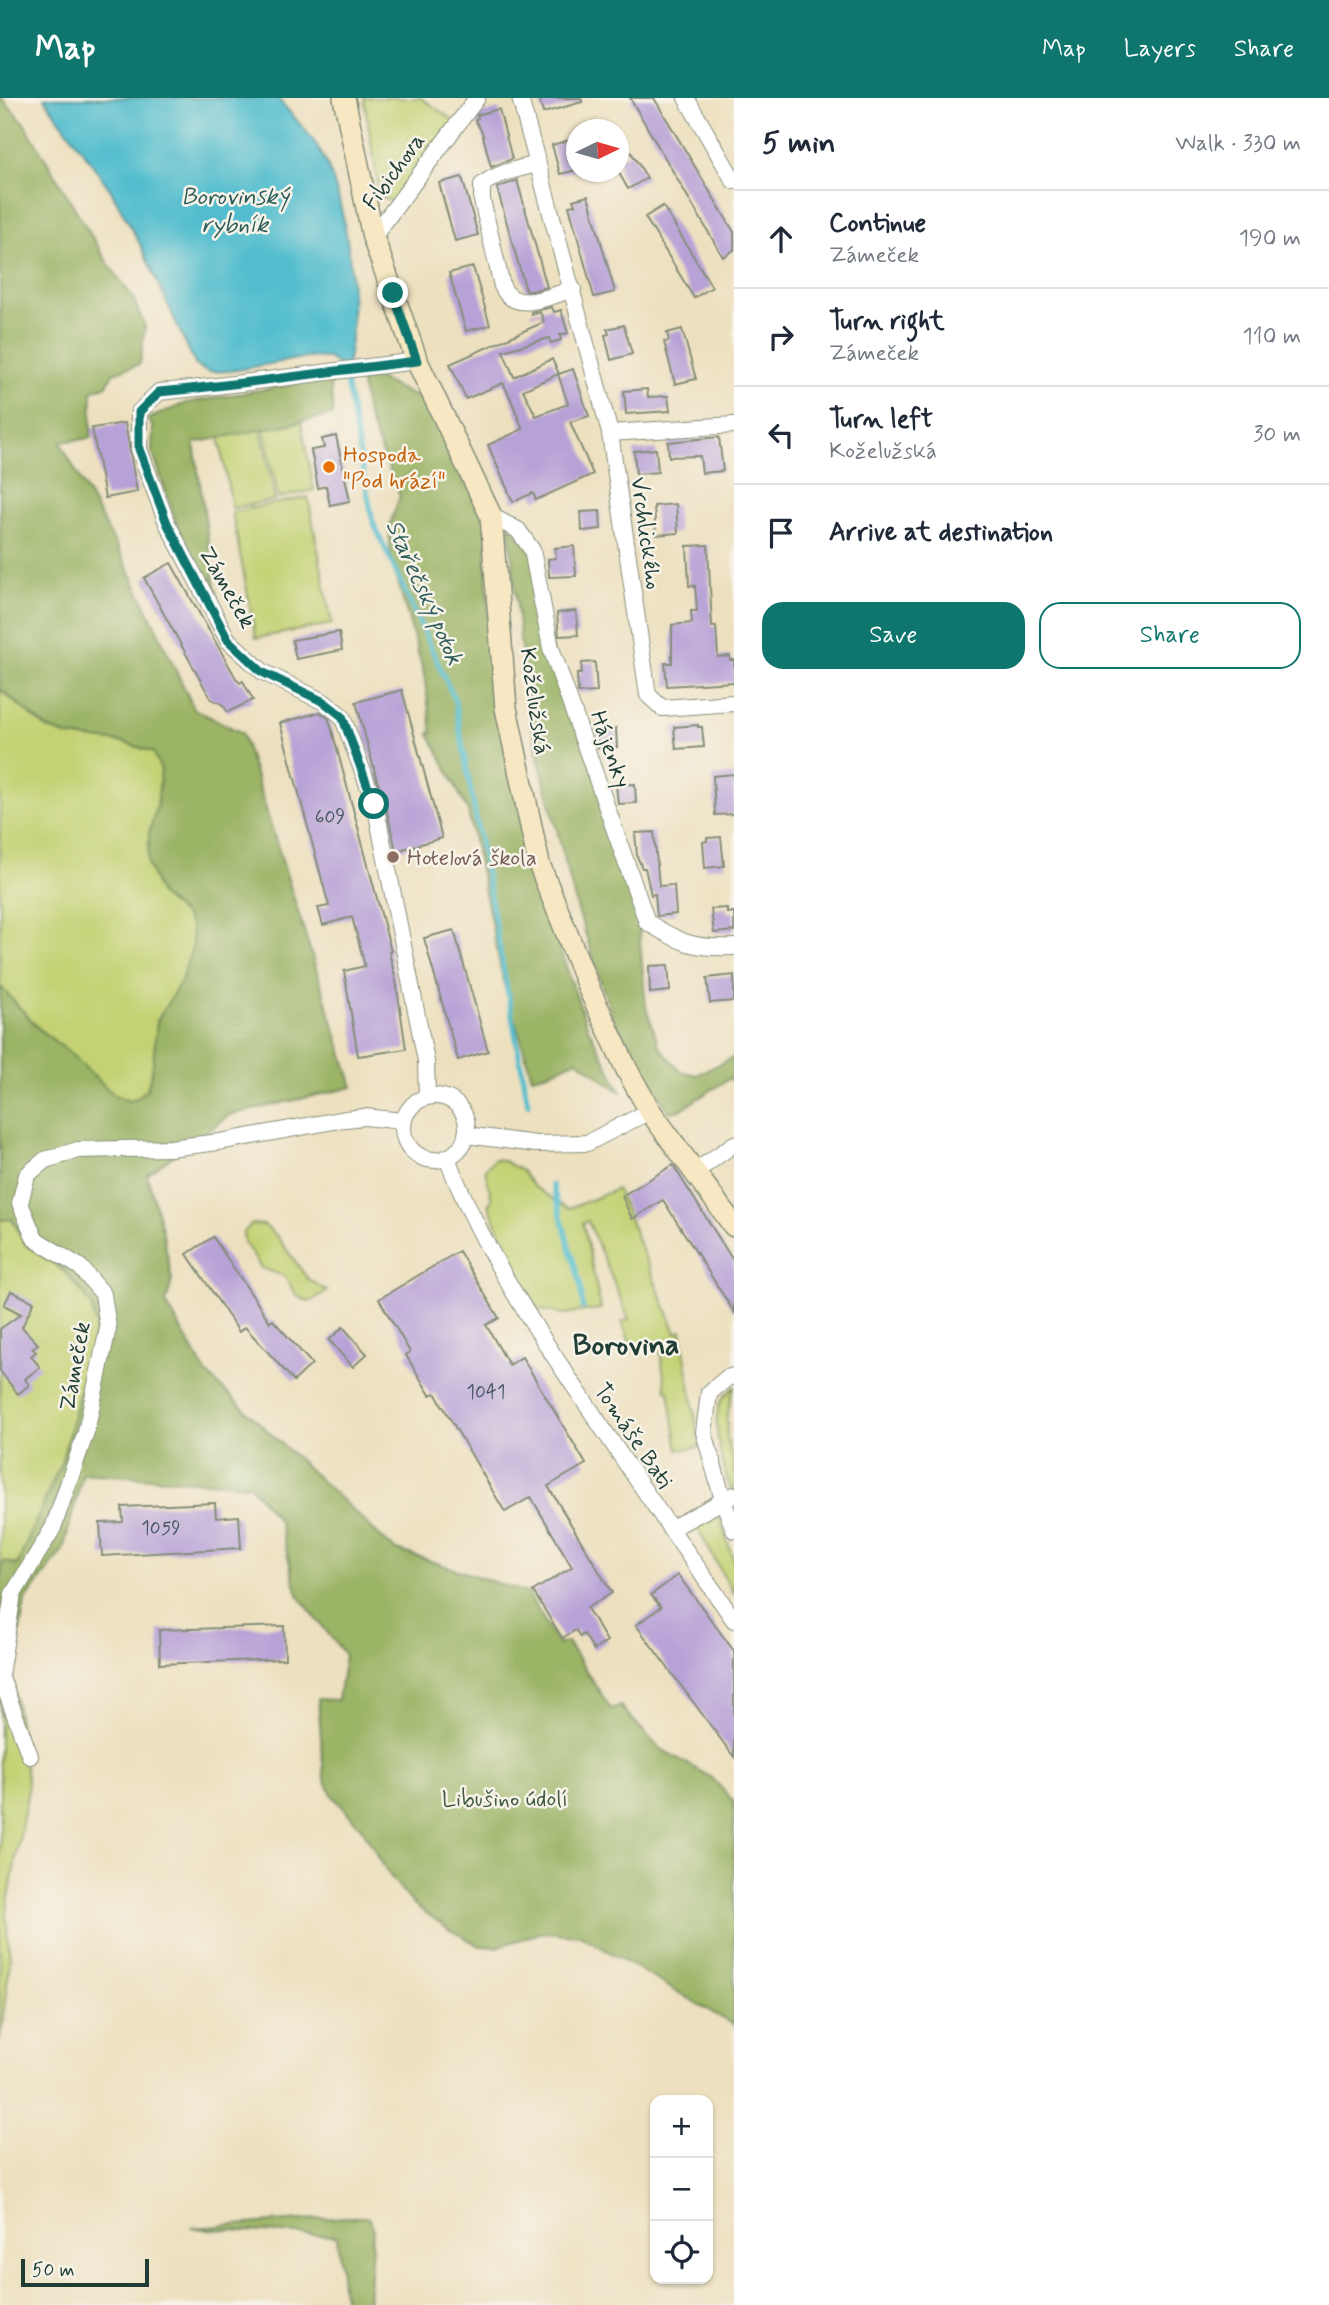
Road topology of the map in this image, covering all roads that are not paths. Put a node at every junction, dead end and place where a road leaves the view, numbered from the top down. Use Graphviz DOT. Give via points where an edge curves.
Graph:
graph roads {
  1 [pos="344,98"];
  2 [pos="477,98"];
  3 [pos="520,98"];
  4 [pos="686,98"];
  5 [pos="538,164"];
  6 [pos="734,181"];
  7 [pos="373,237"];
  8 [pos="573,289"];
  9 [pos="417,361"];
  10 [pos="734,425"];
  11 [pos="610,433"];
  12 [pos="491,516"];
  13 [pos="734,703"];
  14 [pos="734,947"];
  15 [pos="427,1096"];
  16 [pos="650,1111"];
  17 [pos="403,1121"];
  18 [pos="466,1135"];
  19 [pos="734,1144"];
  20 [pos="447,1158"];
  21 [pos="695,1172"];
  22 [pos="734,1226"];
  23 [pos="734,1376"];
  24 [pos="728,1497"];
  25 [pos="670,1529"];
  26 [pos="734,1530"];
  27 [pos="734,1620"];
  28 [pos="30,1756"];
  1 -- 7 [label="main road, Koželužská"];
  2 -- 7 [label="street, Fibichova"];
  3 -- 5 [label="street, Vrchlického"];
  4 -- 6 [label="street"];
  5 -- 8 [label="street, Vrchlického"];
  5 -- 8 [label="street" via="490,178 482,185 502,286 515,301 528,302"];
  7 -- 9 [label="main road, Koželužská"];
  8 -- 11 [label="street, Vrchlického"];
  9 -- 12 [label="main road, Koželužská"];
  9 -- 15 [label="street, Zámeček" via="159,392 139,412 139,449 167,523 228,640 262,672 324,702 342,716 374,804 426,1060"];
  10 -- 11 [label="street"];
  11 -- 13 [label="street, Vrchlického" via="648,695 662,708"];
  12 -- 14 [label="street, Hájenky" via="517,530 532,550 551,648 648,922 675,940 707,949"];
  12 -- 16 [label="main road, Koželužská" via="506,708 539,863 590,991"];
  15 -- 17 [label="street" via="411,1106"];
  15 -- 18 [label="street" via="449,1098 457,1105 467,1124"];
  16 -- 18 [label="street" via="587,1143 536,1144"];
  16 -- 21 [label="main road, Koželužská"];
  17 -- 20 [label="street" via="403,1136 415,1154 425,1159"];
  17 -- 28 [label="street, Zámeček" via="365,1117 170,1148 78,1150 45,1160 26,1175 20,1203 35,1239 80,1267 103,1294 108,1328 86,1432 53,1528 13,1594 0,1675"];
  18 -- 20 [label="street" via="456,1153"];
  19 -- 21 [label="street"];
  20 -- 25 [label="street, Tomáše Bati" via="474,1222 539,1334"];
  21 -- 22 [label="main road, Koželužská"];
  23 -- 24 [label="street" via="709,1393 704,1432"];
  24 -- 25 [label="street"];
  24 -- 26 [label="street"];
  25 -- 27 [label="street, Tomáše Bati"];
}
